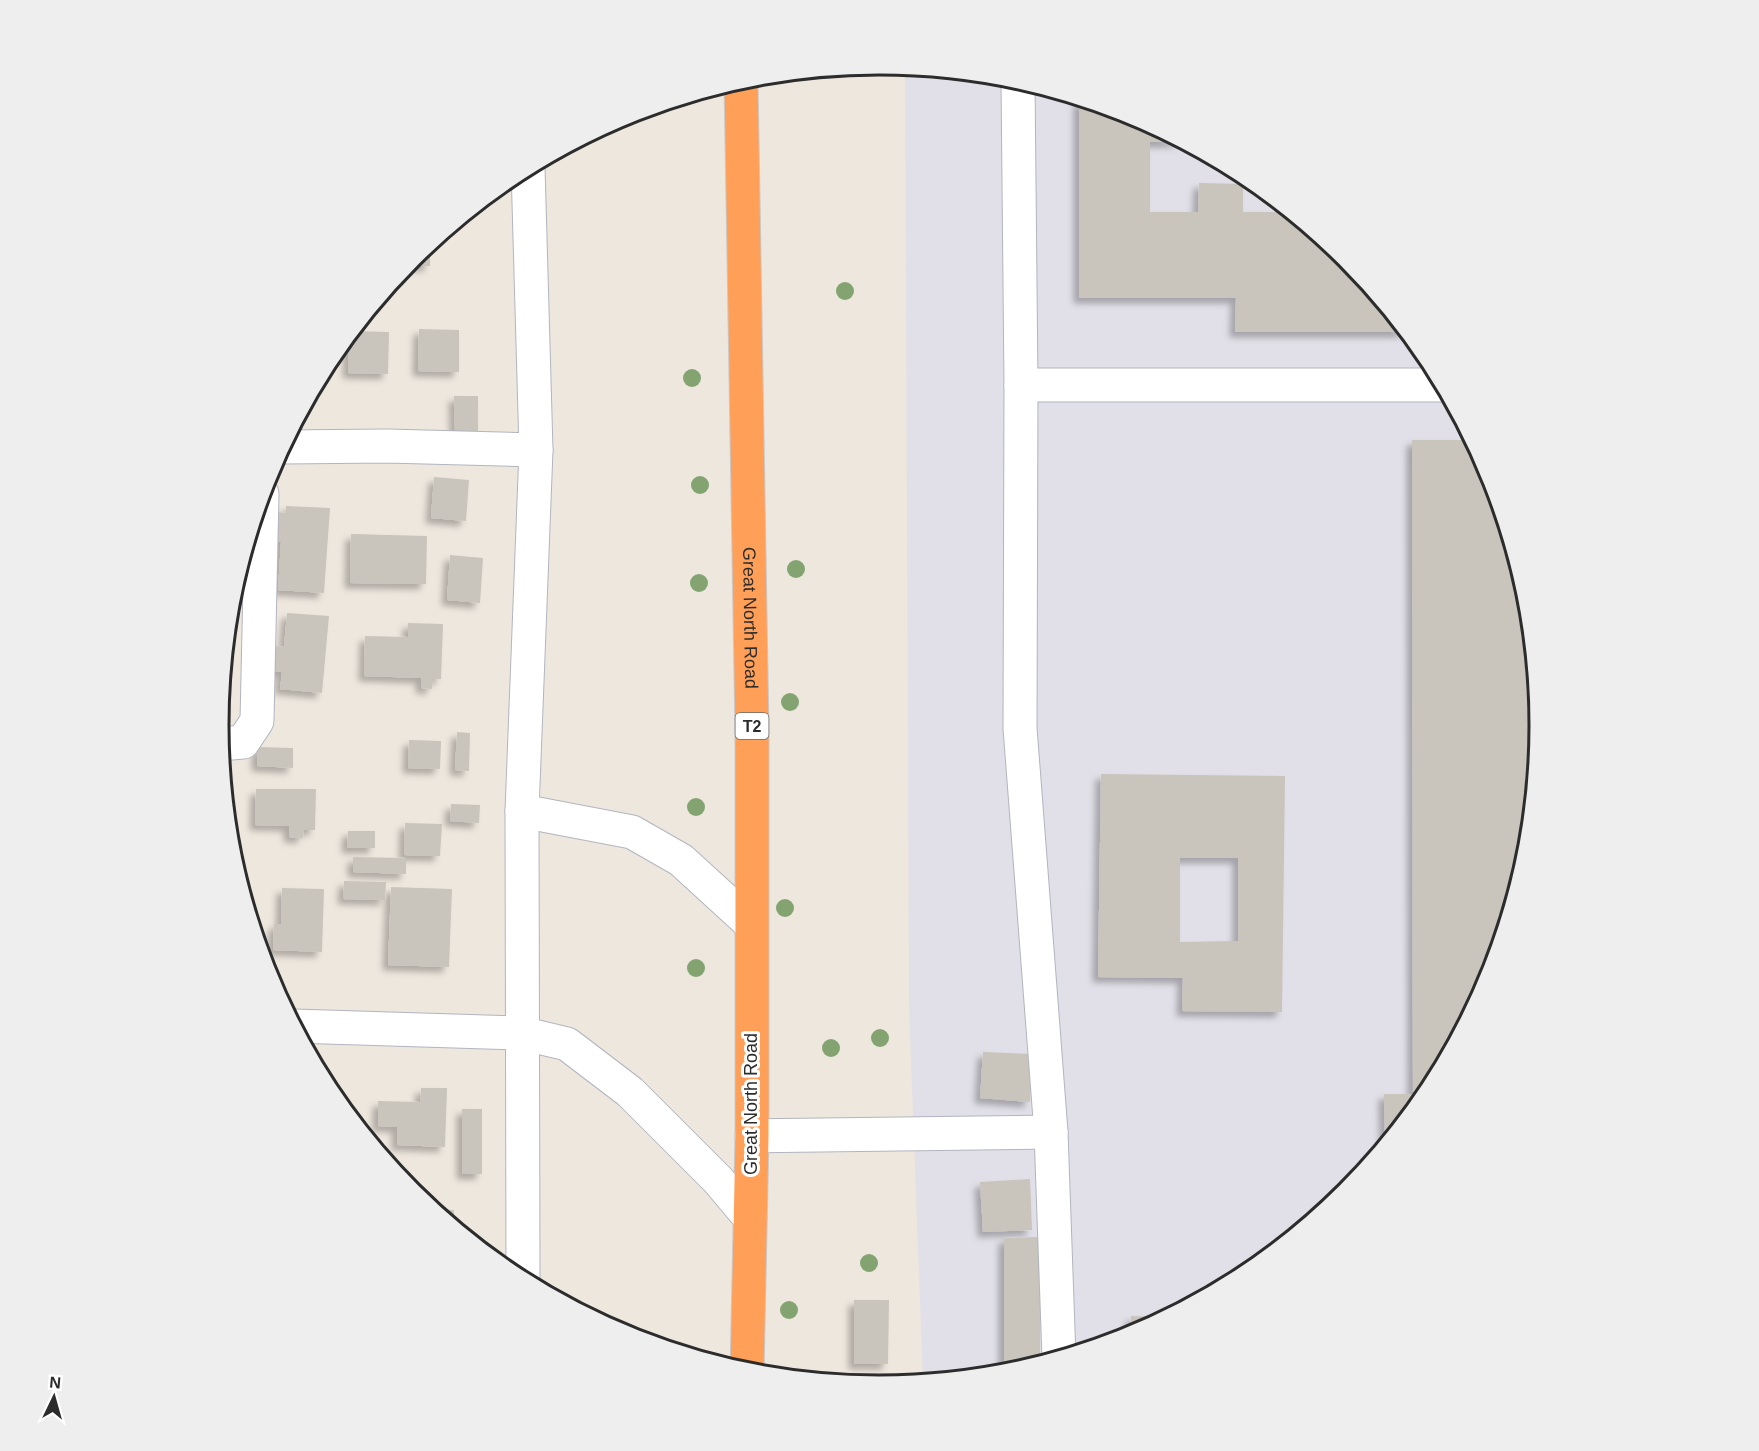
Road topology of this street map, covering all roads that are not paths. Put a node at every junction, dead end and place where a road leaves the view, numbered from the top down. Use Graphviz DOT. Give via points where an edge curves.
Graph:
graph roads {
  1 [pos="741,90"];
  2 [pos="1018,90"];
  3 [pos="729,93"];
  4 [pos="741,113"];
  5 [pos="528,178"];
  6 [pos="1021,385"];
  7 [pos="1433,385"];
  8 [pos="292,447"];
  9 [pos="536,450"];
  10 [pos="261,524"];
  11 [pos="229,743"];
  12 [pos="522,811"];
  13 [pos="751,924"];
  14 [pos="303,1026"];
  15 [pos="521,1033"];
  16 [pos="1051,1132"];
  17 [pos="752,1136"];
  18 [pos="750,1218"];
  19 [pos="523,1269"];
  20 [pos="1059,1351"];
  21 [pos="747,1363"];
  1 -- 4 [label="highway, Great North Road / T2"];
  2 -- 6 [label="street"];
  3 -- 4 [label="street"];
  4 -- 13 [label="highway, Great North Road / T2" via="752,731"];
  5 -- 9 [label="street"];
  6 -- 7 [label="street"];
  6 -- 16 [label="street" via="1020,728"];
  8 -- 9 [label="street"];
  9 -- 12 [label="street"];
  10 -- 11 [label="street" via="257,721 243,742"];
  12 -- 13 [label="street" via="632,832 681,860"];
  12 -- 15 [label="street"];
  13 -- 17 [label="highway, Great North Road / T2"];
  14 -- 15 [label="street"];
  15 -- 18 [label="street" via="567,1044 630,1092 718,1180"];
  15 -- 19 [label="street"];
  16 -- 17 [label="street"];
  16 -- 20 [label="street"];
  17 -- 18 [label="highway, Great North Road / T2"];
  18 -- 21 [label="highway, Great North Road / T2"];
}
